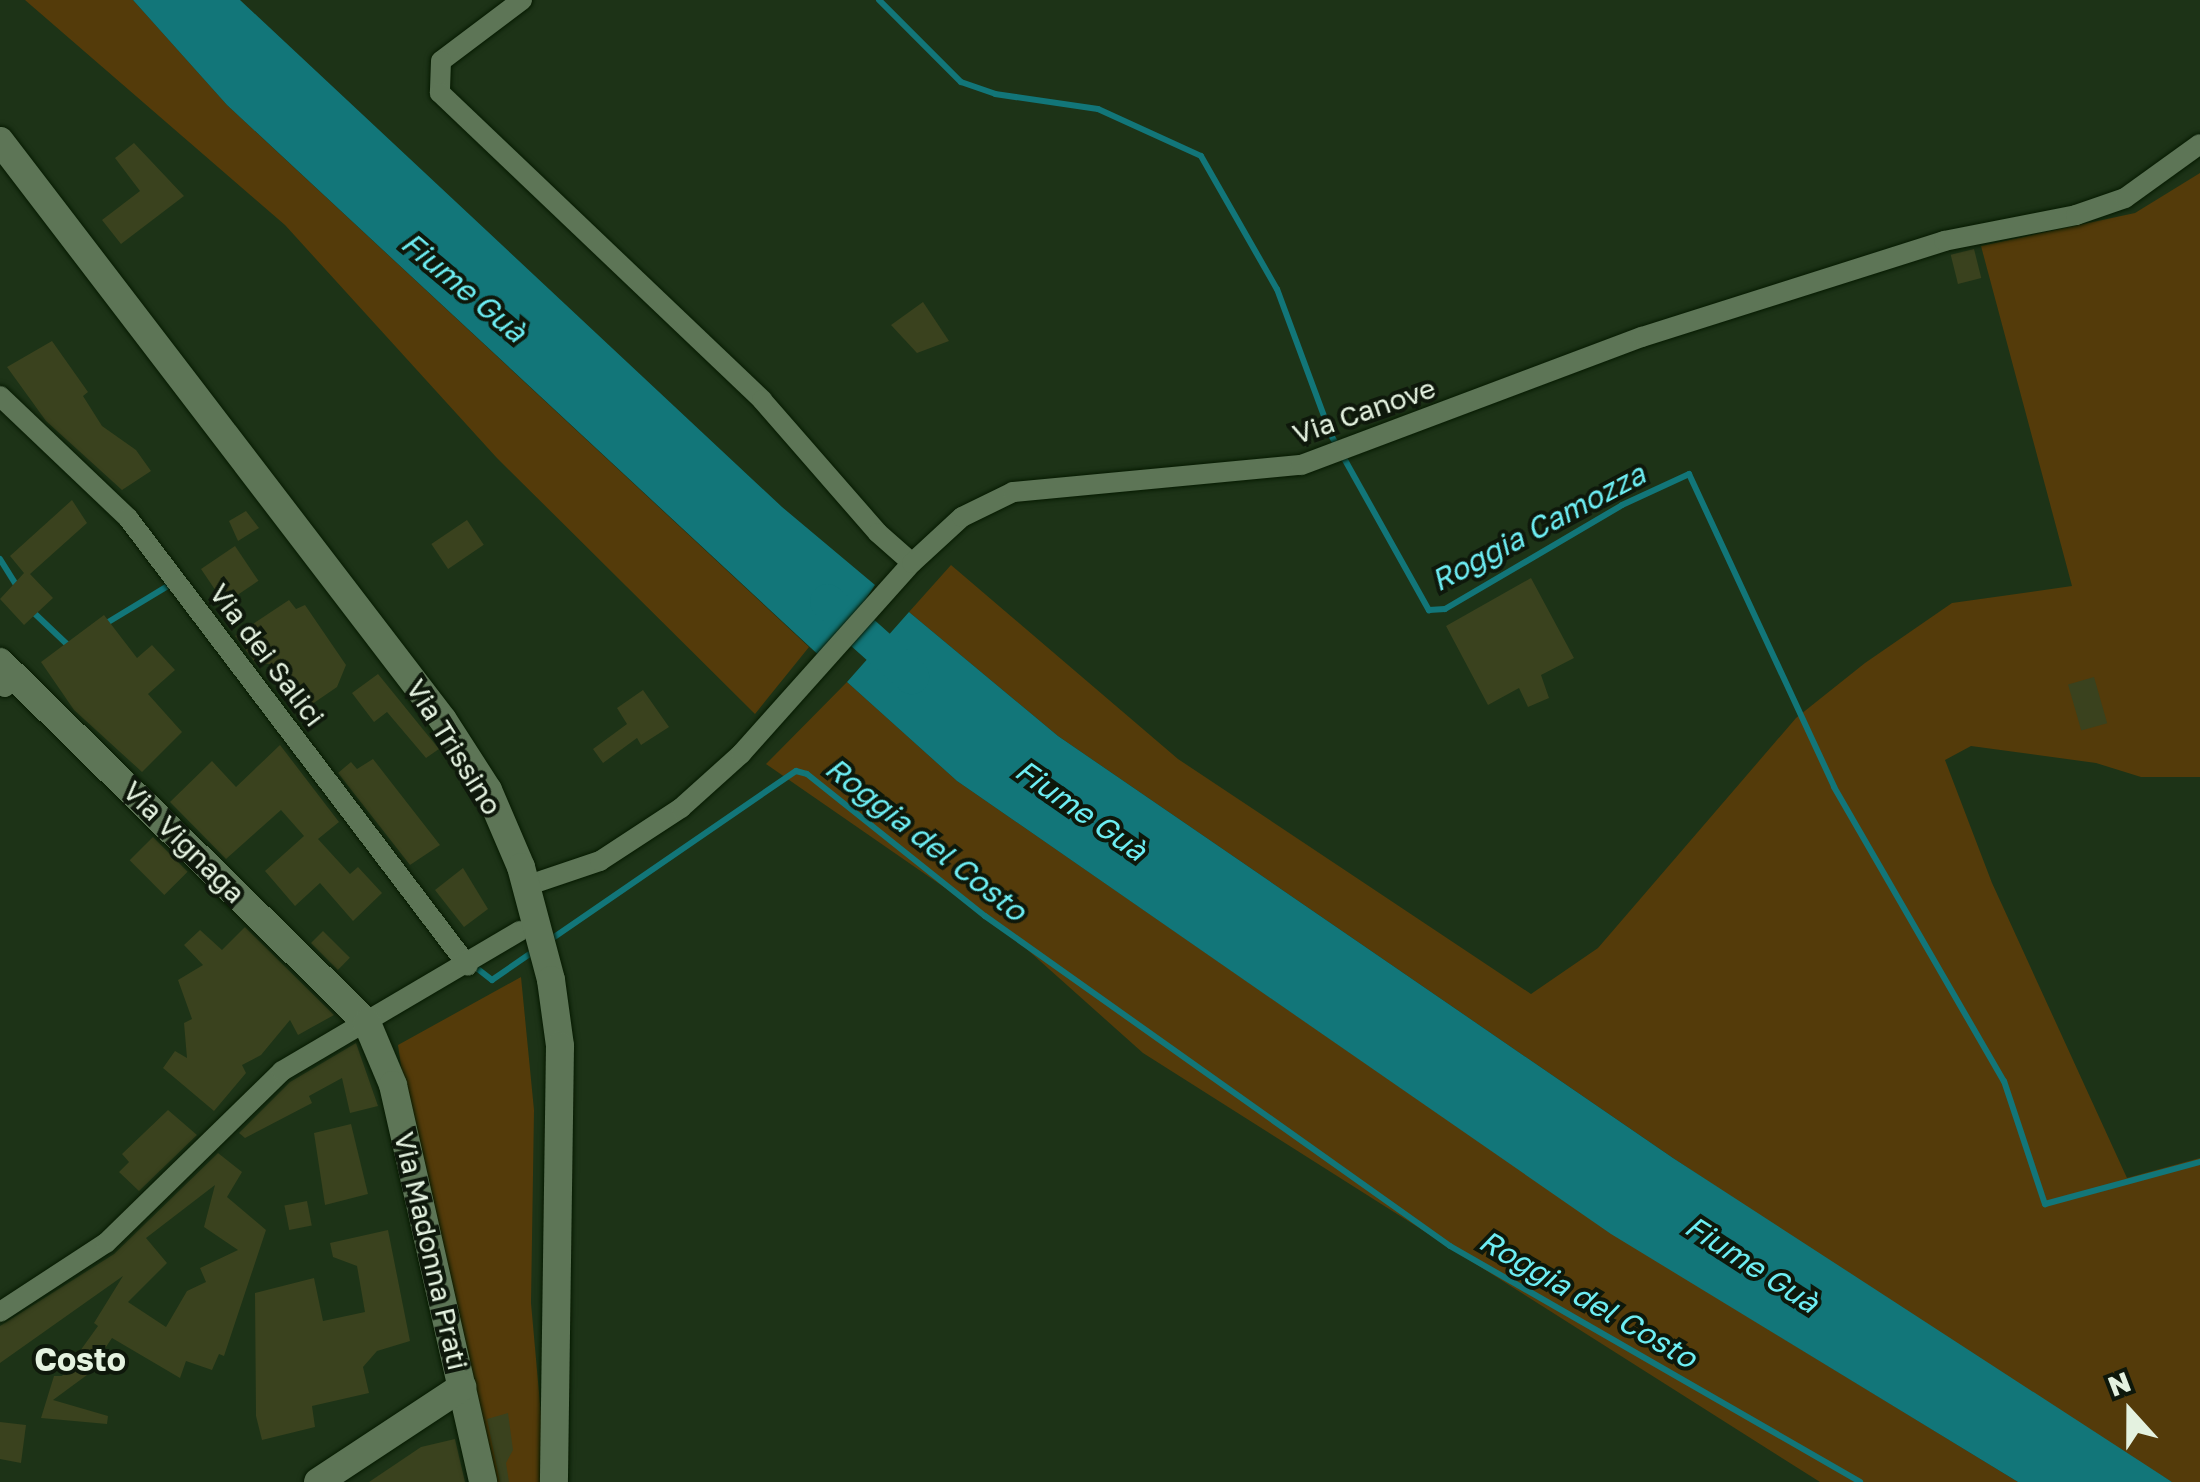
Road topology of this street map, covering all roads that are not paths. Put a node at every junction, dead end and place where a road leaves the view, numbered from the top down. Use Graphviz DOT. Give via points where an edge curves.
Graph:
graph roads {
  1 [pos="522,0"];
  2 [pos="0,141"];
  3 [pos="2200,144"];
  4 [pos="0,396"];
  5 [pos="912,563"];
  6 [pos="4,673"];
  7 [pos="526,886"];
  8 [pos="520,931"];
  9 [pos="468,966"];
  10 [pos="367,1023"];
  11 [pos="0,1293"];
  12 [pos="22,1293"];
  13 [pos="0,1312"];
  14 [pos="462,1387"];
  15 [pos="318,1482"];
  16 [pos="484,1482"];
  17 [pos="554,1482"];
  1 -- 5 [label="street" via="441,61 440,93 762,400"];
  2 -- 7 [label="main road, Via Trissino" via="443,720 488,790"];
  3 -- 5 [label="street, Via Canove" via="2125,198 2076,216 1944,241 1642,337 1301,465 1013,492 962,517"];
  4 -- 9 [label="street, Via dei Salici" via="128,518"];
  5 -- 7 [label="street, Via Canove" via="681,808 600,861"];
  6 -- 10 [label="main road, Via Vignaga"];
  7 -- 17 [label="main road, Via Trissino" via="552,980 560,1046"];
  8 -- 9 [label="street"];
  9 -- 10 [label="street"];
  10 -- 12 [label="street" via="282,1071 106,1243"];
  10 -- 14 [label="main road, Via Madonna Prati" via="393,1085"];
  11 -- 12 [label="street"];
  12 -- 13 [label="street"];
  14 -- 15 [label="main road"];
  14 -- 16 [label="main road, Via Madonna Prati"];
}
